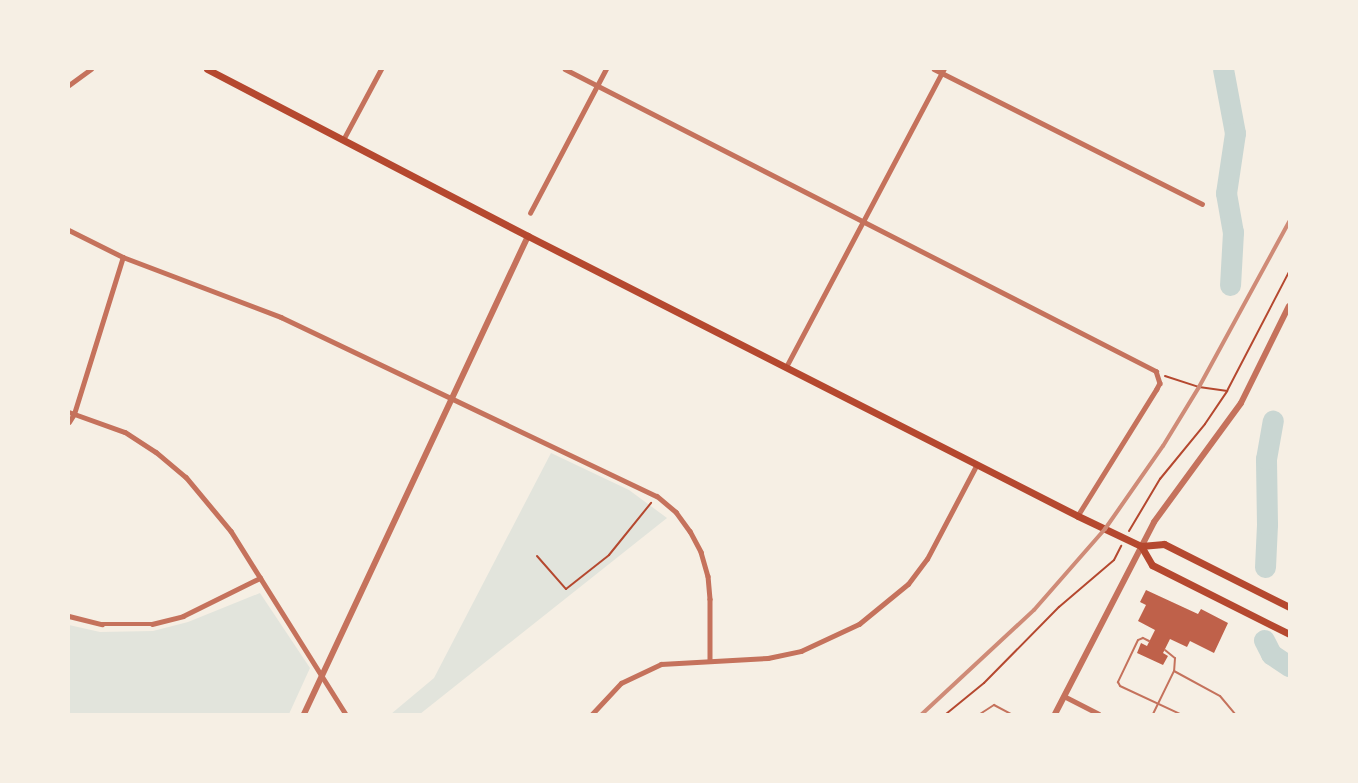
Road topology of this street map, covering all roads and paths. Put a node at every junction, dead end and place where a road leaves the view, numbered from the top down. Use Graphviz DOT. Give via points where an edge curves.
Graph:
graph roads {
  1 [pos="91,69"];
  2 [pos="207,69"];
  3 [pos="381,69"];
  4 [pos="565,69"];
  5 [pos="606,69"];
  6 [pos="934,69"];
  7 [pos="943,71"];
  8 [pos="69,86"];
  9 [pos="597,86"];
  10 [pos="343,140"];
  11 [pos="1202,204"];
  12 [pos="530,213"];
  13 [pos="863,222"];
  14 [pos="69,230"];
  15 [pos="528,236"];
  16 [pos="123,257"];
  17 [pos="1289,272"];
  18 [pos="1289,306"];
  19 [pos="786,367"];
  20 [pos="1160,377"];
  21 [pos="1227,391"];
  22 [pos="454,398"];
  23 [pos="72,413"];
  24 [pos="69,422"];
  25 [pos="977,464"];
  26 [pos="657,496"];
  27 [pos="1078,516"];
  28 [pos="1125,538"];
  29 [pos="1141,546"];
  30 [pos="537,556"];
  31 [pos="260,578"];
  32 [pos="1289,607"];
  33 [pos="69,616"];
  34 [pos="1289,633"];
  35 [pos="1149,641"];
  36 [pos="1165,650"];
  37 [pos="710,660"];
  38 [pos="1174,671"];
  39 [pos="323,674"];
  40 [pos="1064,696"];
  41 [pos="1158,704"];
  42 [pos="304,714"];
  43 [pos="346,714"];
  44 [pos="592,714"];
  45 [pos="946,714"];
  46 [pos="980,714"];
  47 [pos="1011,714"];
  48 [pos="1055,714"];
  49 [pos="1099,714"];
  50 [pos="1153,714"];
  51 [pos="1180,714"];
  52 [pos="1235,714"];
  1 -- 8 [label="street"];
  2 -- 10 [label="main road"];
  3 -- 10 [label="street"];
  4 -- 9 [label="street"];
  5 -- 9 [label="street"];
  6 -- 7 [label="street"];
  7 -- 11 [label="street"];
  7 -- 13 [label="street"];
  9 -- 12 [label="street"];
  9 -- 13 [label="street"];
  10 -- 15 [label="main road"];
  13 -- 19 [label="street"];
  13 -- 20 [label="street" via="1151,367"];
  14 -- 16 [label="street"];
  15 -- 19 [label="main road"];
  15 -- 22 [label="street"];
  16 -- 22 [label="street" via="263,309"];
  16 -- 23 [label="street"];
  17 -- 21 [label="path"];
  18 -- 29 [label="street" via="1241,403 1168,500"];
  19 -- 25 [label="main road"];
  20 -- 21 [label="path" via="1168,375 1199,387"];
  20 -- 27 [label="street" via="1157,389"];
  21 -- 28 [label="path" via="1160,479"];
  22 -- 26 [label="street"];
  22 -- 39 [label="street"];
  23 -- 24 [label="street"];
  23 -- 31 [label="street" via="124,432 186,477 231,531"];
  25 -- 27 [label="main road"];
  25 -- 37 [label="street" via="927,559 908,584 859,624 801,651 768,658"];
  26 -- 30 [label="path" via="609,555 566,589"];
  26 -- 37 [label="street" via="676,512 701,552 710,599"];
  27 -- 28 [label="main road"];
  28 -- 29 [label="main road"];
  28 -- 45 [label="path" via="1114,560"];
  29 -- 32 [label="main road" via="1164,544"];
  29 -- 34 [label="main road" via="1152,565"];
  29 -- 40 [label="street"];
  31 -- 33 [label="street" via="183,615 152,624 102,624"];
  31 -- 39 [label="street"];
  35 -- 41 [label="lane" via="1138,640 1118,681 1120,686"];
  36 -- 38 [label="lane" via="1175,658"];
  37 -- 44 [label="street" via="661,664 640,671 621,682"];
  38 -- 41 [label="lane"];
  38 -- 52 [label="lane" via="1220,696"];
  39 -- 42 [label="street"];
  39 -- 43 [label="street"];
  40 -- 48 [label="street"];
  40 -- 49 [label="street"];
  41 -- 50 [label="lane"];
  41 -- 51 [label="lane"];
  46 -- 47 [label="lane" via="994,705"];
}
